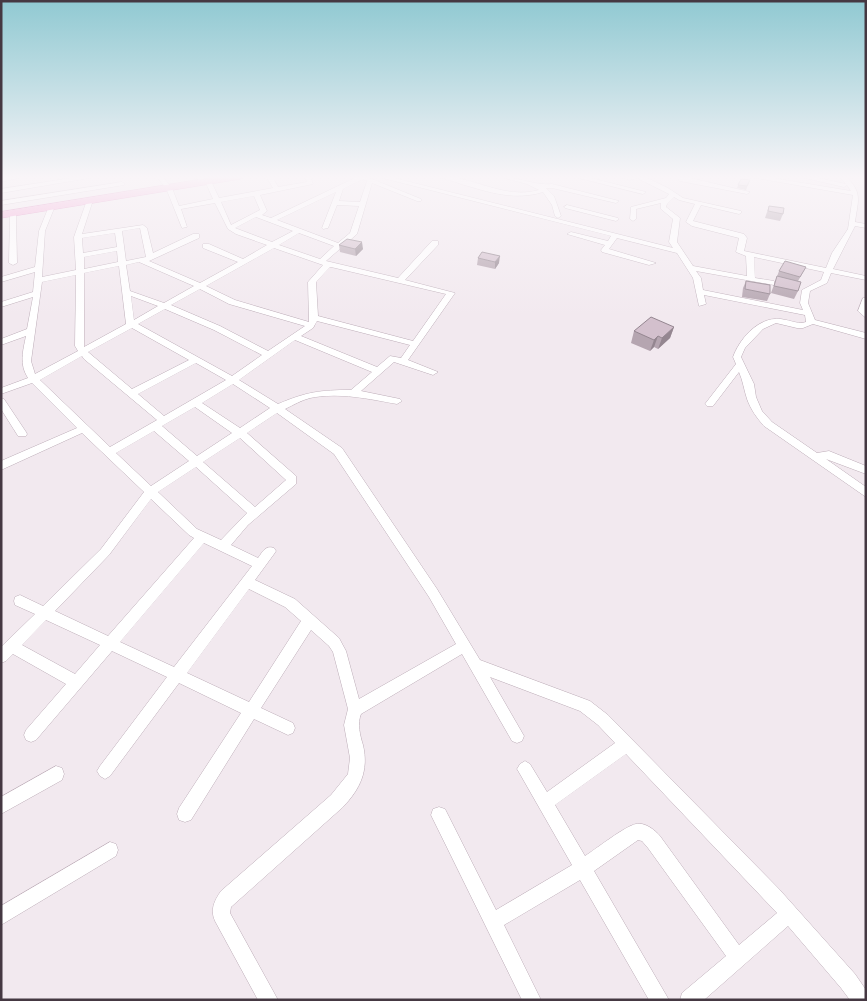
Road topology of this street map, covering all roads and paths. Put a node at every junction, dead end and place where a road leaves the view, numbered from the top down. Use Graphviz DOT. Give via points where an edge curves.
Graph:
graph roads {
  1 [pos="13,223"];
  2 [pos="46,223"];
  3 [pos="83,223"];
  4 [pos="182,223"];
  5 [pos="228,223"];
  6 [pos="241,223"];
  7 [pos="275,223"];
  8 [pos="327,223"];
  9 [pos="357,223"];
  10 [pos="577,223"];
  11 [pos="674,223"];
  12 [pos="691,223"];
  13 [pos="852,224"];
  14 [pos="866,226"];
  15 [pos="184,228"];
  16 [pos="230,228"];
  17 [pos="325,228"];
  18 [pos="118,230"];
  19 [pos="298,231"];
  20 [pos="571,234"];
  21 [pos="616,235"];
  22 [pos="196,236"];
  23 [pos="78,237"];
  24 [pos="435,243"];
  25 [pos="609,244"];
  26 [pos="271,245"];
  27 [pos="206,246"];
  28 [pos="340,246"];
  29 [pos="122,248"];
  30 [pos="678,251"];
  31 [pos="750,255"];
  32 [pos="80,256"];
  33 [pos="147,259"];
  34 [pos="242,261"];
  35 [pos="12,263"];
  36 [pos="124,263"];
  37 [pos="324,263"];
  38 [pos="652,263"];
  39 [pos="40,268"];
  40 [pos="692,268"];
  41 [pos="80,271"];
  42 [pos="830,271"];
  43 [pos="846,274"];
  44 [pos="866,278"];
  45 [pos="751,279"];
  46 [pos="1,280"];
  47 [pos="39,280"];
  48 [pos="401,280"];
  49 [pos="771,283"];
  50 [pos="198,285"];
  51 [pos="866,288"];
  52 [pos="126,292"];
  53 [pos="700,292"];
  54 [pos="37,293"];
  55 [pos="866,300"];
  56 [pos="165,304"];
  57 [pos="702,304"];
  58 [pos="1,305"];
  59 [pos="866,316"];
  60 [pos="809,317"];
  61 [pos="313,321"];
  62 [pos="130,323"];
  63 [pos="30,331"];
  64 [pos="866,336"];
  65 [pos="294,337"];
  66 [pos="1,342"];
  67 [pos="416,344"];
  68 [pos="82,351"];
  69 [pos="269,355"];
  70 [pos="197,359"];
  71 [pos="404,360"];
  72 [pos="740,365"];
  73 [pos="378,370"];
  74 [pos="433,372"];
  75 [pos="34,378"];
  76 [pos="233,380"];
  77 [pos="1,391"];
  78 [pos="352,393"];
  79 [pos="131,394"];
  80 [pos="1,401"];
  81 [pos="397,401"];
  82 [pos="196,403"];
  83 [pos="710,404"];
  84 [pos="276,409"];
  85 [pos="159,424"];
  86 [pos="83,429"];
  87 [pos="239,433"];
  88 [pos="22,434"];
  89 [pos="108,453"];
  90 [pos="815,457"];
  91 [pos="197,461"];
  92 [pos="1,466"];
  93 [pos="866,470"];
  94 [pos="149,493"];
  95 [pos="866,493"];
  96 [pos="256,513"];
  97 [pos="202,537"];
  98 [pos="222,547"];
  99 [pos="270,551"];
  100 [pos="260,564"];
  101 [pos="247,582"];
  102 [pos="20,601"];
  103 [pos="46,613"];
  104 [pos="310,619"];
  105 [pos="110,643"];
  106 [pos="464,646"];
  107 [pos="12,647"];
  108 [pos="1,657"];
  109 [pos="474,664"];
  110 [pos="178,674"];
  111 [pos="76,682"];
  112 [pos="354,709"];
  113 [pos="253,711"];
  114 [pos="288,728"];
  115 [pos="31,735"];
  116 [pos="517,736"];
  117 [pos="627,744"];
  118 [pos="524,769"];
  119 [pos="105,771"];
  120 [pos="56,774"];
  121 [pos="545,803"];
  122 [pos="1,806"];
  123 [pos="185,814"];
  124 [pos="439,816"];
  125 [pos="110,850"];
  126 [pos="583,868"];
  127 [pos="789,914"];
  128 [pos="1,916"];
  129 [pos="493,922"];
  130 [pos="738,958"];
  131 [pos="269,1000"];
  132 [pos="532,1000"];
  133 [pos="660,1000"];
  134 [pos="689,1000"];
  135 [pos="861,1000"];
  1 -- 35 [label="street"];
  2 -- 39 [label="street" via="42,231"];
  3 -- 23 [label="street"];
  4 -- 15 [label="street"];
  5 -- 16 [label="street"];
  6 -- 16 [label="street"];
  7 -- 19 [label="street"];
  8 -- 17 [label="street"];
  9 -- 28 [label="street" via="353,234"];
  10 -- 21 [label="street"];
  11 -- 30 [label="street" via="673,242"];
  12 -- 31 [label="street" via="741,236 740,252"];
  13 -- 14 [label="street"];
  13 -- 42 [label="street" via="850,233 836,252"];
  16 -- 26 [label="street"];
  18 -- 23 [label="street"];
  18 -- 29 [label="street"];
  18 -- 33 [label="street" via="144,228"];
  19 -- 26 [label="street"];
  19 -- 28 [label="street"];
  20 -- 25 [label="street"];
  21 -- 25 [label="street"];
  21 -- 30 [label="street"];
  22 -- 33 [label="street"];
  23 -- 32 [label="street"];
  24 -- 48 [label="street"];
  25 -- 38 [label="street" via="608,251"];
  26 -- 34 [label="street"];
  26 -- 37 [label="street"];
  27 -- 34 [label="street"];
  28 -- 37 [label="street"];
  29 -- 32 [label="street"];
  29 -- 36 [label="street"];
  30 -- 40 [label="street"];
  31 -- 42 [label="street"];
  31 -- 45 [label="street"];
  32 -- 41 [label="street"];
  33 -- 36 [label="street"];
  33 -- 50 [label="street"];
  34 -- 50 [label="street"];
  36 -- 41 [label="street"];
  36 -- 52 [label="street"];
  37 -- 48 [label="street"];
  37 -- 61 [label="street" via="312,282"];
  39 -- 46 [label="street"];
  39 -- 47 [label="street"];
  40 -- 45 [label="street"];
  40 -- 53 [label="street"];
  41 -- 47 [label="street"];
  41 -- 68 [label="street" via="78,339"];
  42 -- 43 [label="street"];
  42 -- 60 [label="street" via="824,281 806,290 804,303"];
  43 -- 44 [label="street"];
  43 -- 51 [label="street"];
  45 -- 49 [label="street"];
  47 -- 54 [label="street"];
  48 -- 67 [label="street" via="451,293"];
  50 -- 56 [label="street"];
  50 -- 61 [label="street" via="232,302"];
  52 -- 56 [label="street"];
  52 -- 62 [label="street"];
  53 -- 57 [label="street"];
  53 -- 60 [label="street"];
  54 -- 58 [label="street"];
  54 -- 63 [label="street"];
  55 -- 59 [label="street" via="862,310"];
  56 -- 62 [label="street"];
  56 -- 69 [label="street" via="214,325"];
  60 -- 64 [label="street"];
  60 -- 72 [label="street" via="807,325 774,320 760,325 739,351"];
  61 -- 65 [label="street"];
  61 -- 67 [label="street"];
  62 -- 68 [label="street"];
  62 -- 70 [label="street"];
  63 -- 66 [label="street"];
  63 -- 75 [label="street" via="26,361"];
  65 -- 69 [label="street"];
  65 -- 73 [label="street"];
  67 -- 71 [label="street"];
  68 -- 75 [label="street"];
  68 -- 79 [label="street"];
  69 -- 76 [label="street"];
  70 -- 76 [label="street"];
  70 -- 79 [label="street"];
  71 -- 73 [label="street" via="393,358"];
  71 -- 74 [label="street"];
  72 -- 83 [label="street"];
  72 -- 90 [label="street" via="750,384 751,397 758,412 768,424"];
  73 -- 78 [label="street"];
  75 -- 77 [label="street"];
  75 -- 86 [label="street"];
  76 -- 82 [label="street"];
  76 -- 84 [label="street"];
  78 -- 81 [label="street"];
  78 -- 84 [label="street" via="314,394"];
  79 -- 85 [label="street"];
  80 -- 88 [label="street"];
  82 -- 85 [label="street"];
  82 -- 87 [label="street"];
  84 -- 87 [label="street"];
  84 -- 106 [label="street" via="338,451 433,593"];
  85 -- 89 [label="street"];
  85 -- 91 [label="street"];
  86 -- 89 [label="street"];
  86 -- 92 [label="street"];
  87 -- 91 [label="street"];
  87 -- 96 [label="street" via="292,479 291,484"];
  89 -- 94 [label="street"];
  90 -- 93 [label="street" via="829,455"];
  90 -- 95 [label="street"];
  91 -- 94 [label="street"];
  91 -- 96 [label="street"];
  94 -- 97 [label="street"];
  94 -- 103 [label="street" via="104,552"];
  96 -- 98 [label="street"];
  97 -- 98 [label="street"];
  97 -- 105 [label="street"];
  98 -- 100 [label="street"];
  99 -- 100 [label="street"];
  100 -- 101 [label="street"];
  101 -- 104 [label="street" via="290,603"];
  101 -- 110 [label="street"];
  102 -- 103 [label="street"];
  103 -- 105 [label="street"];
  103 -- 107 [label="street"];
  104 -- 112 [label="street" via="339,651"];
  104 -- 113 [label="street"];
  105 -- 110 [label="street"];
  105 -- 111 [label="street"];
  106 -- 109 [label="street"];
  106 -- 112 [label="street"];
  107 -- 108 [label="street"];
  107 -- 111 [label="street"];
  109 -- 116 [label="street"];
  109 -- 117 [label="street" via="585,706"];
  110 -- 113 [label="street"];
  110 -- 119 [label="street"];
  111 -- 115 [label="street"];
  112 -- 131 [label="street" via="351,723 358,758 356,775 349,787 222,905 221,915"];
  113 -- 114 [label="street"];
  113 -- 123 [label="street"];
  117 -- 121 [label="street"];
  117 -- 127 [label="street"];
  118 -- 121 [label="street"];
  120 -- 122 [label="street"];
  121 -- 126 [label="street"];
  124 -- 129 [label="street"];
  125 -- 128 [label="street"];
  126 -- 129 [label="street"];
  126 -- 130 [label="street" via="636,832 647,834"];
  126 -- 133 [label="street"];
  127 -- 130 [label="street"];
  127 -- 135 [label="street"];
  129 -- 132 [label="street"];
  130 -- 134 [label="street"];
}
